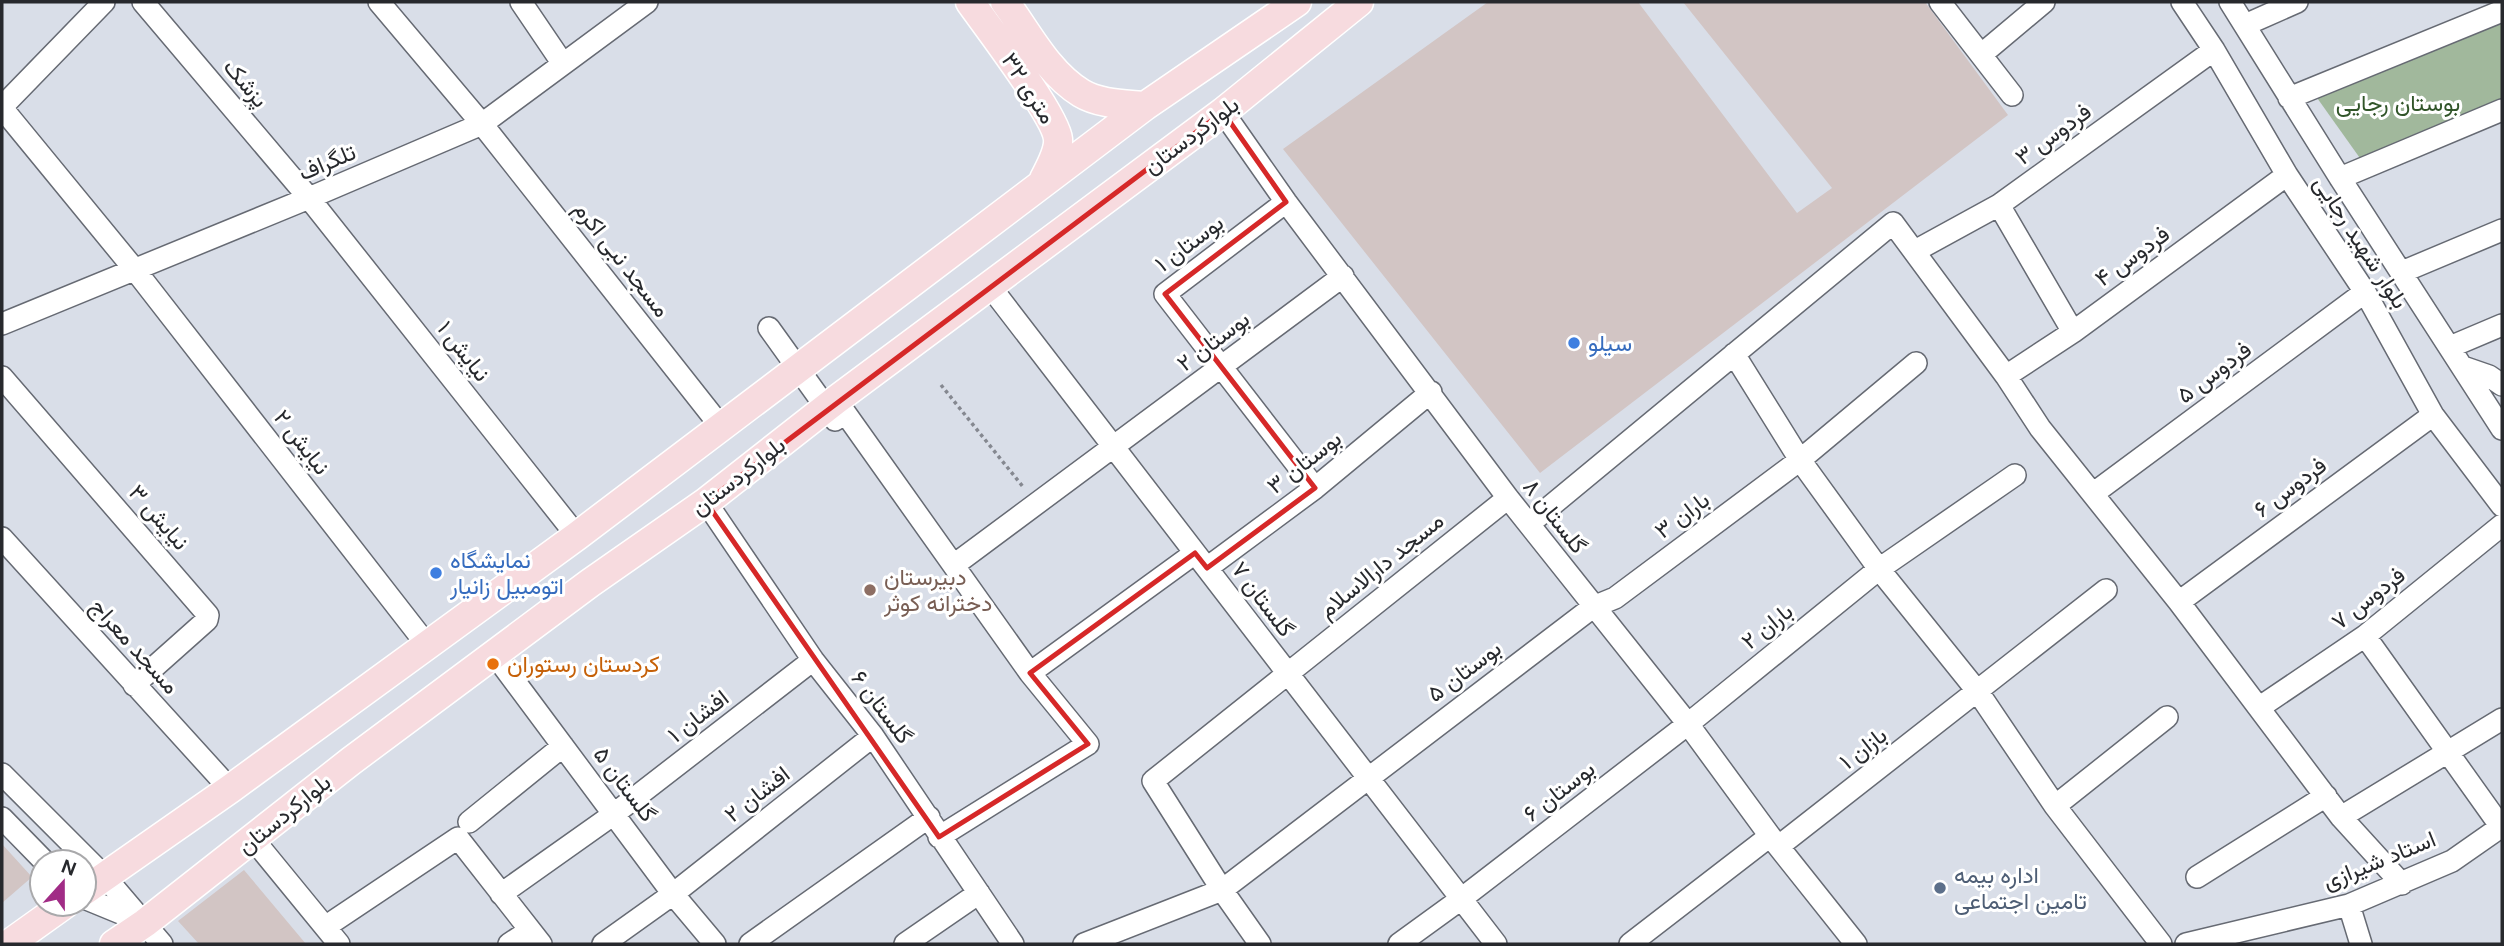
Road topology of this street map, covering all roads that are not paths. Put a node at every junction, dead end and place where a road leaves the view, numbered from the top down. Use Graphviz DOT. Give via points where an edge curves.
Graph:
graph roads {
  1 [pos="104,2"];
  2 [pos="143,2"];
  3 [pos="379,2"];
  4 [pos="521,2"];
  5 [pos="648,2"];
  6 [pos="970,2"];
  7 [pos="1005,2"];
  8 [pos="1297,2"];
  9 [pos="1359,2"];
  10 [pos="1940,2"];
  11 [pos="2044,2"];
  12 [pos="2182,2"];
  13 [pos="2230,2"];
  14 [pos="2297,2"];
  15 [pos="2502,11"];
  16 [pos="2245,25"];
  17 [pos="2214,50"];
  18 [pos="1982,54"];
  19 [pos="563,64"];
  20 [pos="2012,95"];
  21 [pos="2289,98"];
  22 [pos="1144,106"];
  23 [pos="2,108"];
  24 [pos="2502,110"];
  25 [pos="1223,112"];
  26 [pos="482,124"];
  27 [pos="2287,175"];
  28 [pos="2340,178"];
  29 [pos="1044,181"];
  30 [pos="309,198"];
  31 [pos="1286,202"];
  32 [pos="1999,205"];
  33 [pos="2502,230"];
  34 [pos="1915,251"];
  35 [pos="135,270"];
  36 [pos="2402,272"];
  37 [pos="1343,276"];
  38 [pos="989,285"];
  39 [pos="2365,292"];
  40 [pos="2,324"];
  41 [pos="2502,326"];
  42 [pos="769,328"];
  43 [pos="2073,332"];
  44 [pos="2450,347"];
  45 [pos="1734,354"];
  46 [pos="1916,363"];
  47 [pos="1221,368"];
  48 [pos="2463,368"];
  49 [pos="799,370"];
  50 [pos="2006,376"];
  51 [pos="2,377"];
  52 [pos="2502,384"];
  53 [pos="1431,392"];
  54 [pos="832,404"];
  55 [pos="2433,415"];
  56 [pos="722,428"];
  57 [pos="2502,429"];
  58 [pos="845,434"];
  59 [pos="1113,446"];
  60 [pos="1800,460"];
  61 [pos="2015,475"];
  62 [pos="1315,488"];
  63 [pos="2094,493"];
  64 [pos="1508,498"];
  65 [pos="706,502"];
  66 [pos="2502,506"];
  67 [pos="1529,524"];
  68 [pos="2502,525"];
  69 [pos="576,536"];
  70 [pos="2,538"];
  71 [pos="1200,560"];
  72 [pos="954,565"];
  73 [pos="1879,569"];
  74 [pos="2106,590"];
  75 [pos="2179,602"];
  76 [pos="1593,607"];
  77 [pos="2365,636"];
  78 [pos="427,645"];
  79 [pos="495,654"];
  80 [pos="813,660"];
  81 [pos="1030,673"];
  82 [pos="1287,674"];
  83 [pos="134,685"];
  84 [pos="1978,692"];
  85 [pos="2260,707"];
  86 [pos="2167,717"];
  87 [pos="2502,719"];
  88 [pos="1688,724"];
  89 [pos="873,736"];
  90 [pos="563,746"];
  91 [pos="2448,753"];
  92 [pos="2,774"];
  93 [pos="1367,778"];
  94 [pos="230,789"];
  95 [pos="2326,796"];
  96 [pos="2056,806"];
  97 [pos="614,814"];
  98 [pos="929,817"];
  99 [pos="2341,817"];
  100 [pos="2,818"];
  101 [pos="2502,827"];
  102 [pos="463,830"];
  103 [pos="939,837"];
  104 [pos="253,839"];
  105 [pos="1775,841"];
  106 [pos="31,848"];
  107 [pos="64,848"];
  108 [pos="2197,877"];
  109 [pos="98,881"];
  110 [pos="2402,884"];
  111 [pos="98,887"];
  112 [pos="1222,890"];
  113 [pos="979,893"];
  114 [pos="501,894"];
  115 [pos="673,894"];
  116 [pos="1461,899"];
  117 [pos="98,905"];
  118 [pos="2349,905"];
  119 [pos="45,918"];
  120 [pos="325,927"];
  121 [pos="153,934"];
  122 [pos="535,938"];
  123 [pos="9,944"];
  124 [pos="114,944"];
  125 [pos="339,944"];
  126 [pos="509,944"];
  127 [pos="603,944"];
  128 [pos="715,944"];
  129 [pos="750,944"];
  130 [pos="905,944"];
  131 [pos="1013,944"];
  132 [pos="1084,944"];
  133 [pos="1260,944"];
  134 [pos="1399,944"];
  135 [pos="1496,944"];
  136 [pos="1630,944"];
  137 [pos="1856,944"];
  138 [pos="2161,944"];
  139 [pos="2186,944"];
  140 [pos="2361,944"];
  1 -- 23 [label="street"];
  2 -- 30 [label="street, پزشک"];
  3 -- 26 [label="street, مسجد نبی اکرم"];
  4 -- 19 [label="street"];
  5 -- 19 [label="street, تلگراف"];
  6 -- 29 [label="main road, ۳۲ متری" via="1058,134 1059,146"];
  7 -- 22 [label="main road, ۳۲ متری" via="1049,66 1082,94"];
  8 -- 22 [label="main road, بلوارکردستان"];
  9 -- 25 [label="main road, بلوارکردستان"];
  10 -- 18 [label="street"];
  11 -- 18 [label="street"];
  12 -- 17 [label="street, بلوار شهید رجایی"];
  13 -- 16 [label="street, بلوار شهید رجایی"];
  14 -- 16 [label="street"];
  15 -- 21 [label="street"];
  16 -- 21 [label="street, بلوار شهید رجایی"];
  17 -- 27 [label="street, بلوار شهید رجایی"];
  17 -- 32 [label="street, فردوس ۳"];
  18 -- 20 [label="street"];
  19 -- 26 [label="street, تلگراف"];
  21 -- 28 [label="street, بلوار شهید رجایی"];
  22 -- 29 [label="main road, بلوارکردستان"];
  23 -- 35 [label="street, نیایش ۲"];
  24 -- 28 [label="street"];
  25 -- 31 [label="street, گلستان ۸"];
  25 -- 38 [label="main road, بلوارکردستان"];
  26 -- 30 [label="street, تلگراف"];
  26 -- 56 [label="street, مسجد نبی اکرم"];
  27 -- 39 [label="street, بلوار شهید رجایی"];
  27 -- 43 [label="street, فردوس ۴"];
  28 -- 36 [label="street, بلوار شهید رجایی"];
  29 -- 49 [label="main road, بلوارکردستان"];
  30 -- 35 [label="street, تلگراف"];
  30 -- 69 [label="street, نیایش ۱"];
  31 -- 37 [label="street, گلستان ۸"];
  31 -- 47 [label="street, بوستان ۱" via="1165,295"];
  32 -- 34 [label="street, فردوس ۳"];
  32 -- 43 [label="street"];
  33 -- 36 [label="street"];
  34 -- 45 [label="street" via="1893,223"];
  34 -- 50 [label="street"];
  35 -- 40 [label="street, تلگراف"];
  35 -- 78 [label="street, نیایش ۲"];
  36 -- 44 [label="street, بلوار شهید رجایی"];
  37 -- 47 [label="street, بوستان ۲"];
  37 -- 53 [label="street, گلستان ۸"];
  38 -- 54 [label="main road, بلوارکردستان"];
  38 -- 59 [label="street, گلستان ۷"];
  39 -- 55 [label="street, بلوار شهید رجایی"];
  39 -- 63 [label="street, فردوس ۵"];
  41 -- 44 [label="street"];
  42 -- 49 [label="street"];
  43 -- 50 [label="street, فردوس ۴"];
  44 -- 48 [label="street, بلوار شهید رجایی"];
  45 -- 60 [label="street"];
  45 -- 67 [label="street"];
  46 -- 60 [label="street, باران ۳"];
  47 -- 59 [label="street, بوستان ۲"];
  47 -- 62 [label="street"];
  48 -- 52 [label="street"];
  48 -- 57 [label="street, بلوار شهید رجایی"];
  49 -- 54 [label="street"];
  49 -- 56 [label="main road, بلوارکردستان"];
  50 -- 63 [label="street" via="2040,428"];
  51 -- 83 [label="street, نیایش ۳" via="208,615 207,621"];
  53 -- 62 [label="street, بوستان ۳"];
  53 -- 64 [label="street, گلستان ۸"];
  54 -- 58 [label="street"];
  54 -- 65 [label="main road, بلوارکردستان"];
  54 -- 72 [label="street"];
  55 -- 66 [label="street, بلوار شهید رجایی"];
  55 -- 75 [label="street, فردوس ۶"];
  56 -- 69 [label="main road, بلوارکردستان"];
  59 -- 71 [label="street, گلستان ۷"];
  59 -- 72 [label="street, بوستان ۲"];
  60 -- 73 [label="street"];
  60 -- 76 [label="street, باران ۳" via="1615,598"];
  61 -- 73 [label="street, باران ۲"];
  62 -- 71 [label="street, بوستان ۳"];
  63 -- 75 [label="street"];
  64 -- 67 [label="street, گلستان ۸"];
  64 -- 82 [label="street, مسجد دارالاسلام"];
  65 -- 79 [label="main road, بلوارکردستان"];
  65 -- 80 [label="street, گلستان ۶"];
  67 -- 76 [label="street, گلستان ۸"];
  68 -- 77 [label="street, فردوس ۷"];
  69 -- 78 [label="main road, بلوارکردستان"];
  70 -- 83 [label="street, مسجد معراج"];
  71 -- 81 [label="street, بوستان ۳"];
  71 -- 82 [label="street, گلستان ۷"];
  72 -- 81 [label="street"];
  73 -- 84 [label="street"];
  73 -- 88 [label="street, باران ۲"];
  74 -- 84 [label="street, بازان ۱"];
  75 -- 85 [label="street"];
  76 -- 88 [label="street, گلستان ۸"];
  76 -- 93 [label="street, بوستان ۵"];
  77 -- 85 [label="street, فردوس ۷"];
  77 -- 91 [label="street"];
  78 -- 94 [label="main road, بلوارکردستان"];
  79 -- 90 [label="street, گلستان ۵"];
  79 -- 104 [label="main road, بلوارکردستان"];
  80 -- 89 [label="street, گلستان ۶"];
  80 -- 97 [label="street, افشان ۱"];
  81 -- 103 [label="street" via="1088,744"];
  82 -- 93 [label="street, گلستان ۷"];
  82 -- 112 [label="street, مسجد دارالاسلام" via="1153,780"];
  83 -- 94 [label="street, مسجد معراج"];
  84 -- 96 [label="street"];
  84 -- 105 [label="street, بازان ۱"];
  85 -- 95 [label="street"];
  86 -- 96 [label="street"];
  87 -- 91 [label="street"];
  88 -- 105 [label="street, گلستان ۸"];
  88 -- 116 [label="street, بوستان ۶"];
  89 -- 98 [label="street, گلستان ۶"];
  89 -- 115 [label="street, افشان ۲"];
  90 -- 97 [label="street, گلستان ۵"];
  90 -- 102 [label="street"];
  91 -- 99 [label="street"];
  91 -- 101 [label="street"];
  92 -- 107 [label="street"];
  93 -- 112 [label="street, بوستان ۵"];
  93 -- 116 [label="street, گلستان ۷"];
  94 -- 109 [label="main road, بلوارکردستان"];
  95 -- 99 [label="street"];
  95 -- 108 [label="street"];
  96 -- 138 [label="street"];
  97 -- 114 [label="street, افشان ۱"];
  97 -- 115 [label="street, گلستان ۵"];
  98 -- 103 [label="street, گلستان ۶"];
  98 -- 129 [label="street"];
  99 -- 110 [label="street"];
  100 -- 106 [label="street"];
  101 -- 110 [label="street, استاد شیرازی" via="2452,860"];
  102 -- 114 [label="street"];
  102 -- 120 [label="street"];
  103 -- 113 [label="street, گلستان ۶"];
  104 -- 120 [label="street"];
  104 -- 121 [label="main road, بلوارکردستان"];
  105 -- 136 [label="street, بازان ۱"];
  105 -- 137 [label="street, گلستان ۸"];
  110 -- 118 [label="street, استاد شیرازی"];
  111 -- 121 [label="street"];
  112 -- 132 [label="street, بوستان ۵"];
  112 -- 133 [label="street"];
  113 -- 130 [label="street"];
  113 -- 131 [label="street, گلستان ۶"];
  114 -- 122 [label="street"];
  115 -- 127 [label="street, افشان ۲"];
  115 -- 128 [label="street, گلستان ۵"];
  116 -- 134 [label="street, بوستان ۶"];
  116 -- 135 [label="street, گلستان ۷"];
  117 -- 121 [label="street"];
  118 -- 139 [label="street, استاد شیرازی"];
  118 -- 140 [label="street"];
  119 -- 123 [label="main road"];
  120 -- 125 [label="street"];
  121 -- 124 [label="main road, بلوارکردستان"];
  122 -- 126 [label="street"];
}
